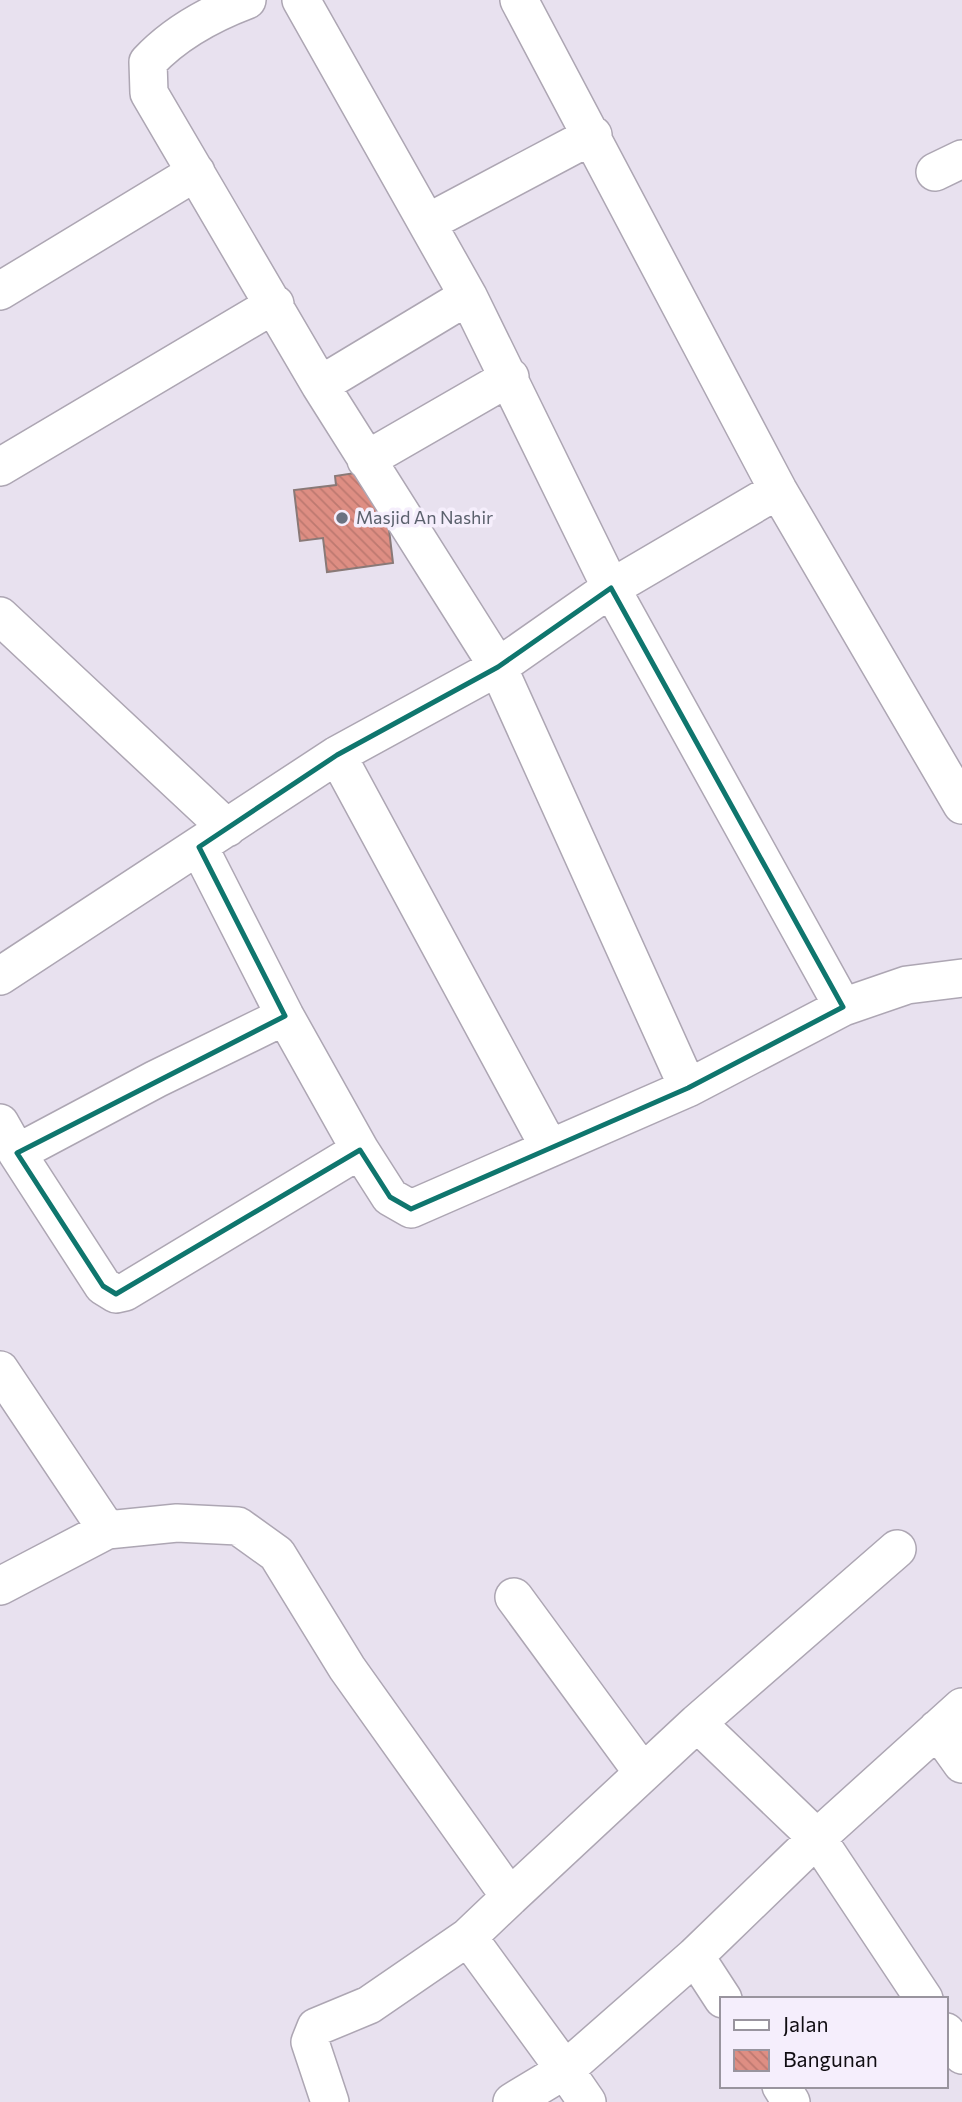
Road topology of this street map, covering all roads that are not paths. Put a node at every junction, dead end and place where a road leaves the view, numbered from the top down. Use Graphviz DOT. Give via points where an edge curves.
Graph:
graph roads {
  1 [pos="247,0"];
  2 [pos="301,0"];
  3 [pos="519,0"];
  4 [pos="593,135"];
  5 [pos="196,172"];
  6 [pos="427,223"];
  7 [pos="0,291"];
  8 [pos="468,296"];
  9 [pos="275,304"];
  10 [pos="510,377"];
  11 [pos="320,385"];
  12 [pos="366,460"];
  13 [pos="0,467"];
  14 [pos="778,490"];
  15 [pos="611,588"];
  16 [pos="0,616"];
  17 [pos="498,667"];
  18 [pos="337,755"];
  19 [pos="962,805"];
  20 [pos="213,838"];
  21 [pos="0,976"];
  22 [pos="962,978"];
  23 [pos="843,1007"];
  24 [pos="285,1016"];
  25 [pos="688,1088"];
  26 [pos="9,1138"];
  27 [pos="549,1147"];
  28 [pos="360,1150"];
  29 [pos="0,1370"];
  30 [pos="107,1530"];
  31 [pos="897,1549"];
  32 [pos="0,1586"];
  33 [pos="514,1597"];
  34 [pos="950,1718"];
  35 [pos="697,1723"];
  36 [pos="962,1764"];
  37 [pos="643,1773"];
  38 [pos="817,1838"];
  39 [pos="510,1896"];
  40 [pos="468,1937"];
  41 [pos="695,1956"];
  42 [pos="722,1997"];
  43 [pos="923,1997"];
  44 [pos="948,2035"];
  45 [pos="962,2055"];
  46 [pos="565,2070"];
  47 [pos="330,2102"];
  48 [pos="512,2102"];
  49 [pos="587,2102"];
  1 -- 5 [label="street" via="216,12 164,45 148,62 149,93"];
  2 -- 6 [label="street"];
  3 -- 4 [label="street"];
  4 -- 6 [label="street"];
  4 -- 14 [label="street"];
  5 -- 7 [label="street"];
  5 -- 9 [label="street"];
  6 -- 8 [label="street"];
  8 -- 10 [label="street"];
  8 -- 11 [label="street"];
  9 -- 11 [label="street"];
  9 -- 13 [label="street"];
  10 -- 12 [label="street"];
  10 -- 15 [label="street"];
  11 -- 12 [label="street"];
  12 -- 17 [label="street"];
  14 -- 15 [label="street"];
  14 -- 19 [label="street"];
  15 -- 17 [label="street"];
  15 -- 23 [label="street"];
  16 -- 20 [label="street"];
  17 -- 18 [label="street"];
  17 -- 25 [label="street"];
  18 -- 20 [label="street"];
  18 -- 27 [label="street"];
  20 -- 21 [label="street"];
  20 -- 24 [label="street"];
  22 -- 23 [label="street" via="907,985"];
  23 -- 25 [label="street"];
  24 -- 26 [label="street" via="156,1079"];
  24 -- 28 [label="street"];
  25 -- 27 [label="street"];
  26 -- 28 [label="street" via="103,1286 116,1294"];
  27 -- 28 [label="street" via="411,1209 390,1198"];
  29 -- 30 [label="street"];
  30 -- 32 [label="street"];
  30 -- 39 [label="street" via="177,1523 238,1526 277,1554 347,1668"];
  31 -- 35 [label="street"];
  33 -- 37 [label="street"];
  34 -- 36 [label="street"];
  34 -- 38 [label="street"];
  35 -- 37 [label="street"];
  35 -- 38 [label="street"];
  37 -- 39 [label="street"];
  38 -- 41 [label="street"];
  38 -- 43 [label="street"];
  39 -- 40 [label="street"];
  40 -- 46 [label="street"];
  40 -- 47 [label="street" via="369,2005 317,2027 310,2042"];
  41 -- 42 [label="street"];
  41 -- 46 [label="street"];
  44 -- 45 [label="street"];
  46 -- 48 [label="street"];
  46 -- 49 [label="street"];
}
